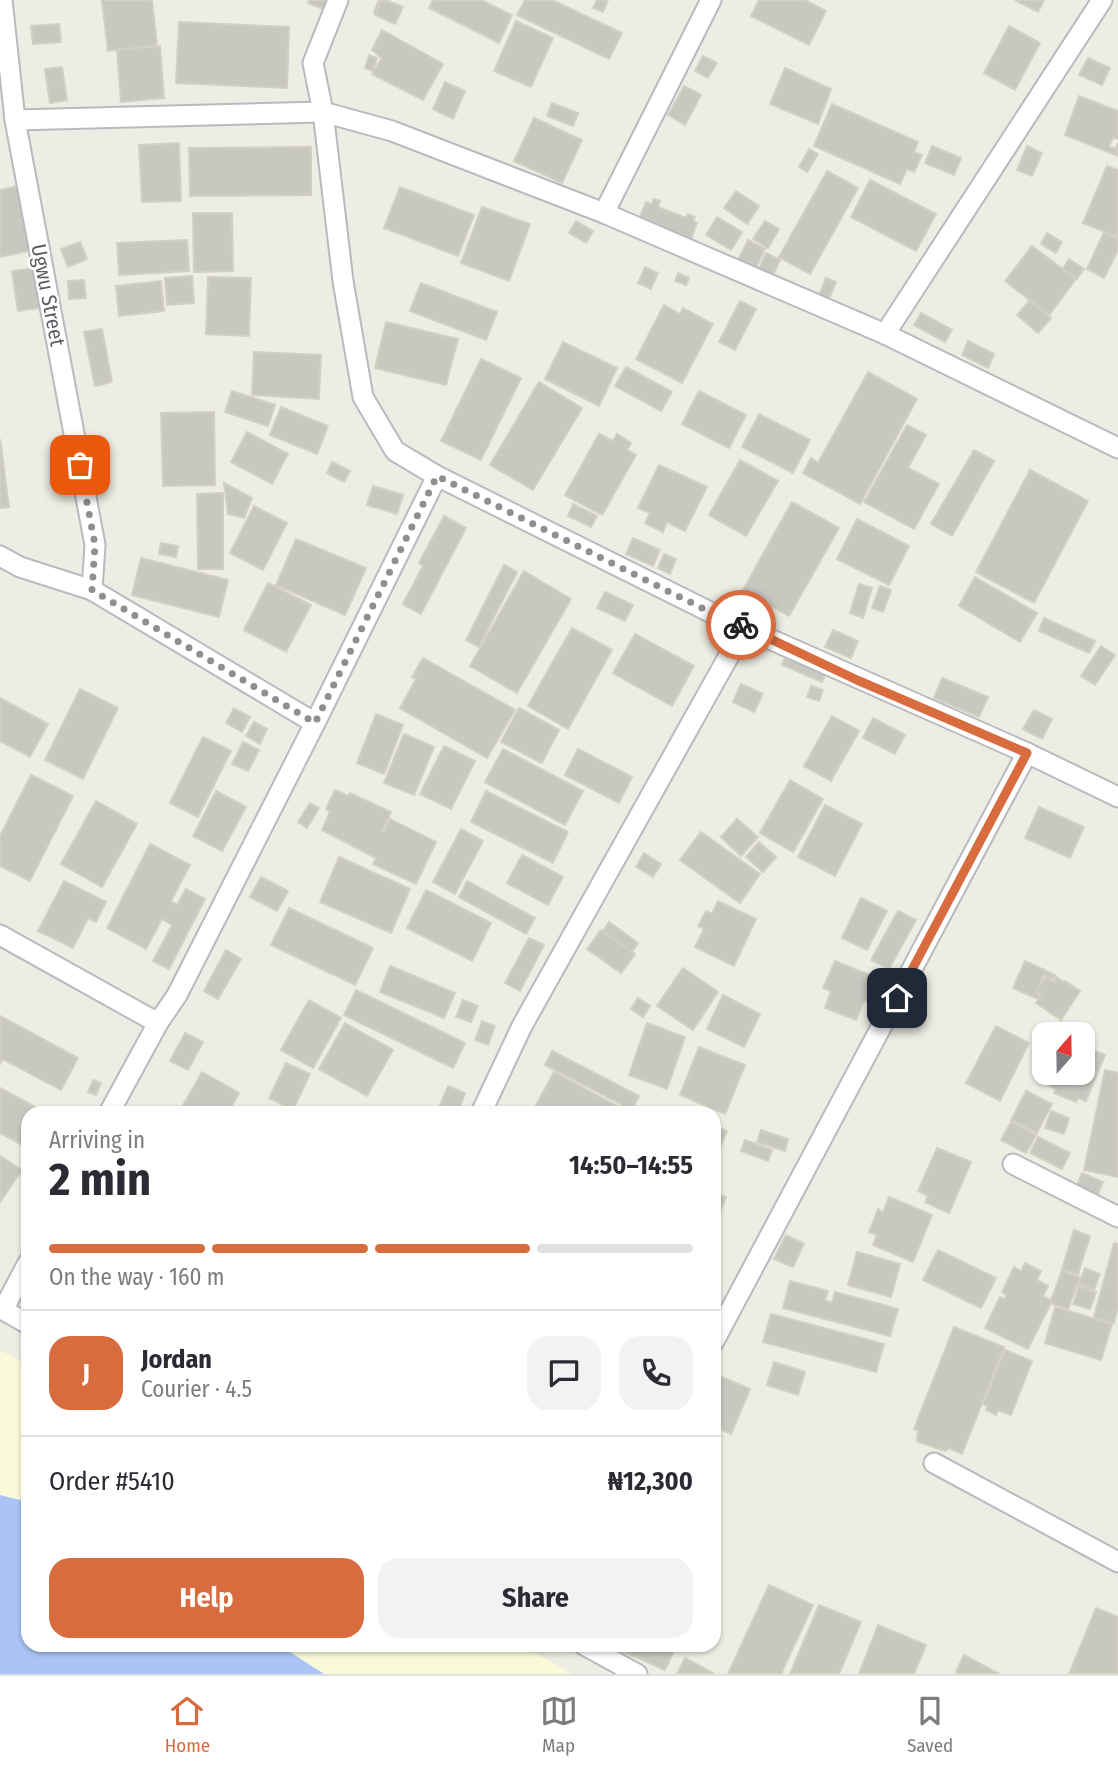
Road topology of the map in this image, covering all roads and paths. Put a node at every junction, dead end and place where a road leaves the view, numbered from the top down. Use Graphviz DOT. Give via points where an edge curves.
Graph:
graph roads {
  1 [pos="2,0"];
  2 [pos="338,0"];
  3 [pos="711,0"];
  4 [pos="1102,0"];
  5 [pos="323,112"];
  6 [pos="15,120"];
  7 [pos="604,213"];
  8 [pos="886,334"];
  9 [pos="1118,448"];
  10 [pos="437,476"];
  11 [pos="0,556"];
  12 [pos="92,590"];
  13 [pos="746,627"];
  14 [pos="315,723"];
  15 [pos="1027,753"];
  16 [pos="1118,797"];
  17 [pos="0,935"];
  18 [pos="158,1023"];
  19 [pos="114,1106"];
  20 [pos="484,1106"];
  21 [pos="1013,1164"];
  22 [pos="1118,1217"];
  23 [pos="21,1276"];
  24 [pos="1,1309"];
  25 [pos="21,1320"];
  26 [pos="721,1328"];
  27 [pos="934,1463"];
  28 [pos="1118,1562"];
  29 [pos="601,1652"];
  30 [pos="637,1674"];
  1 -- 6 [label="street, Ugwu Street"];
  2 -- 5 [label="street" via="313,64"];
  3 -- 7 [label="street"];
  4 -- 8 [label="street"];
  5 -- 6 [label="street"];
  5 -- 7 [label="street" via="392,131"];
  5 -- 10 [label="street" via="343,281 363,397 395,451"];
  6 -- 12 [label="street, Ugwu Street" via="95,545"];
  7 -- 8 [label="street"];
  8 -- 9 [label="street"];
  10 -- 13 [label="street"];
  10 -- 14 [label="street"];
  11 -- 12 [label="street"];
  12 -- 14 [label="street"];
  13 -- 15 [label="street"];
  13 -- 20 [label="street" via="523,1026"];
  14 -- 18 [label="street" via="177,995"];
  15 -- 16 [label="street"];
  15 -- 26 [label="street"];
  17 -- 18 [label="street"];
  18 -- 19 [label="street"];
  21 -- 22 [label="street"];
  23 -- 24 [label="street"];
  24 -- 25 [label="street"];
  27 -- 28 [label="street"];
  29 -- 30 [label="street"];
}
